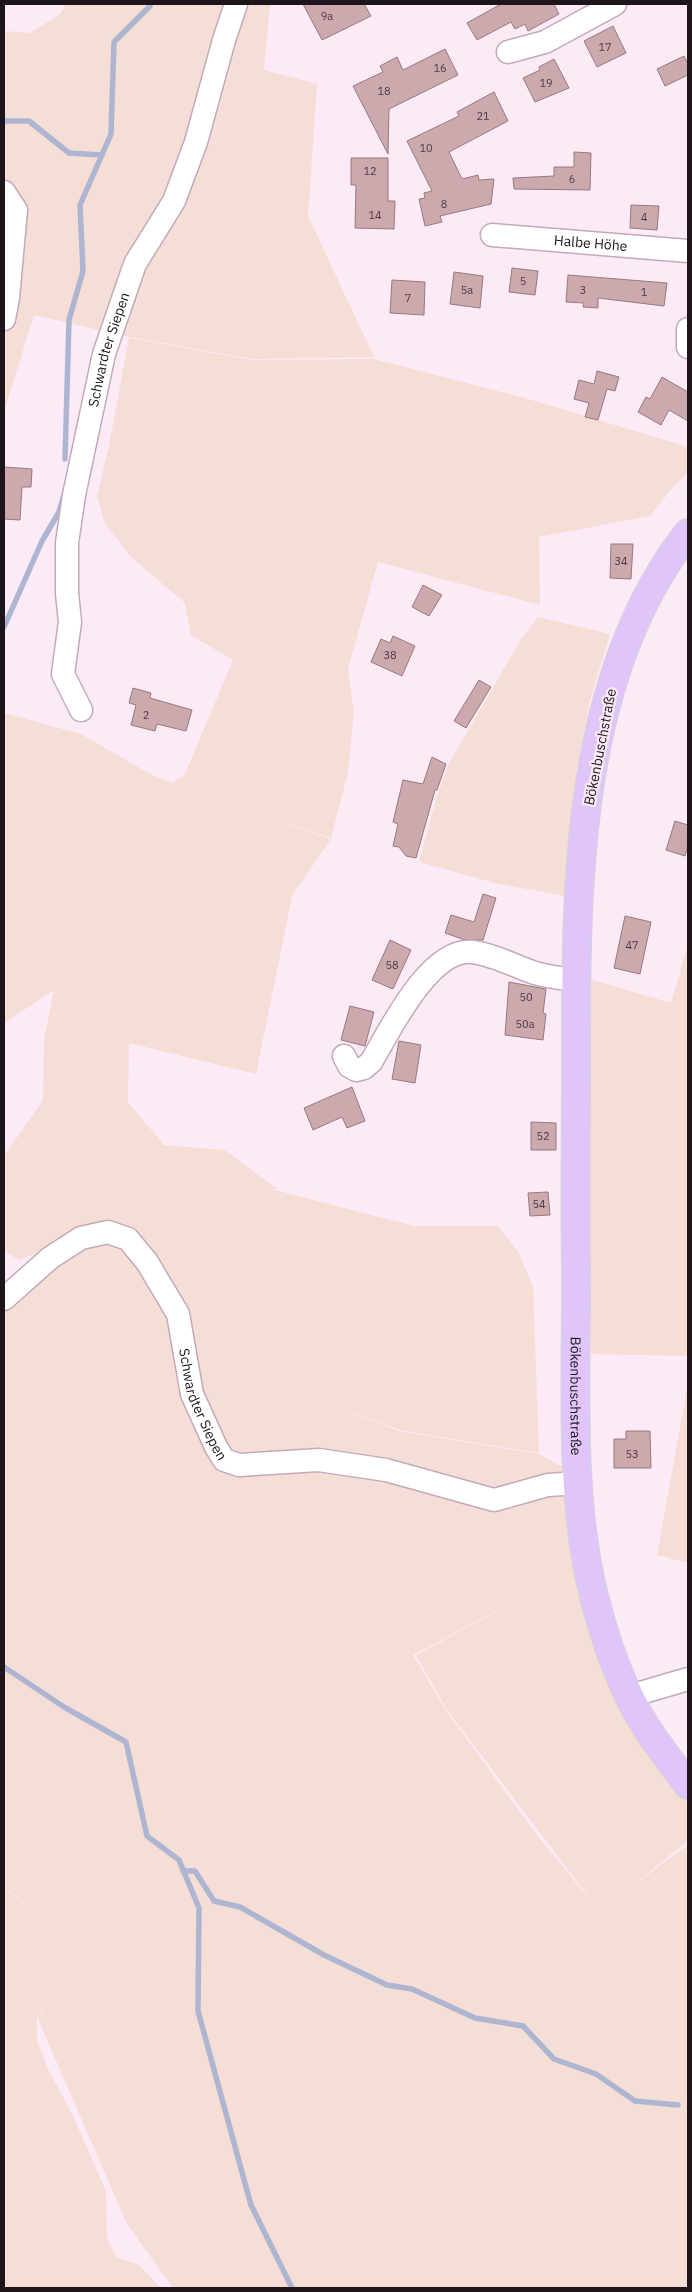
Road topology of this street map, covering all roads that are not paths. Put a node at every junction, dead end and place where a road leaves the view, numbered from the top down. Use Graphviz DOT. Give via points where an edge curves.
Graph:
graph roads {
  1 [pos="236,4"];
  2 [pos="616,4"];
  3 [pos="508,52"];
  4 [pos="4,192"];
  5 [pos="492,235"];
  6 [pos="688,251"];
  7 [pos="4,320"];
  8 [pos="688,329"];
  9 [pos="688,347"];
  10 [pos="688,533"];
  11 [pos="81,710"];
  12 [pos="577,980"];
  13 [pos="344,1056"];
  14 [pos="4,1300"];
  15 [pos="579,1483"];
  16 [pos="688,1679"];
  17 [pos="688,1691"];
  18 [pos="632,1701"];
  19 [pos="688,1785"];
  1 -- 11 [label="street, Schwardter Siepen" via="196,142 174,201 135,264 104,354 67,542 70,622 63,674"];
  2 -- 3 [label="street" via="545,42"];
  4 -- 7 [label="street" via="16,210"];
  5 -- 6 [label="street, Halbe Höhe"];
  8 -- 9 [label="street"];
  10 -- 12 [label="main road, Bökenbuschstraße" via="647,595 620,659 607,703 588,800 581,862"];
  12 -- 13 [label="street" via="536,973 471,951 452,956 430,972 410,996 371,1062 356,1070 349,1066"];
  12 -- 15 [label="main road, Bökenbuschstraße" via="575,1239"];
  14 -- 15 [label="street, Schwardter Siepen" via="50,1258 81,1238 108,1232 128,1240 147,1262 178,1314 192,1394 224,1460 239,1464 319,1460 386,1470 494,1500 548,1485"];
  15 -- 18 [label="main road, Bökenbuschstraße" via="583,1539 594,1599"];
  16 -- 18 [label="street"];
  17 -- 18 [label="street"];
  18 -- 19 [label="main road, Bökenbuschstraße"];
}
